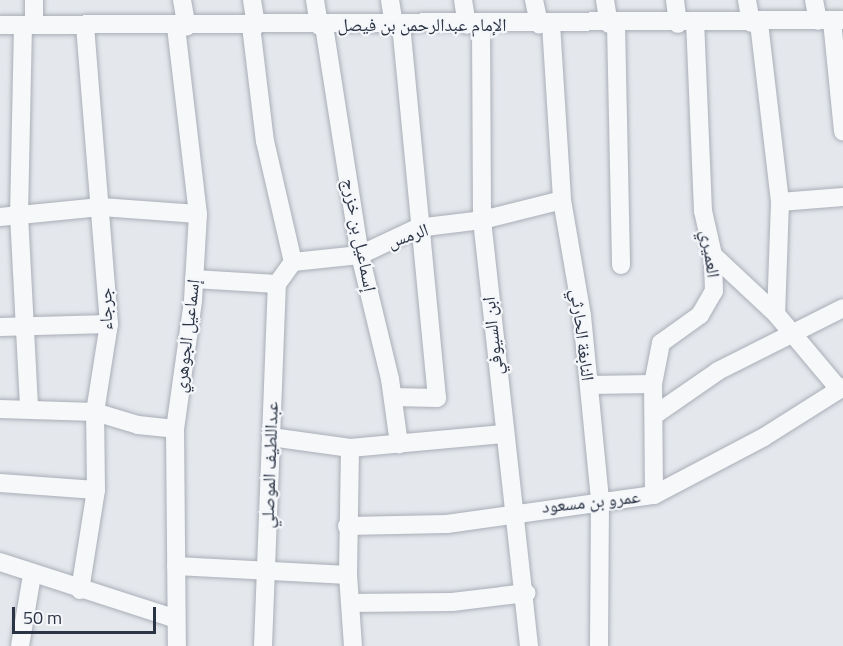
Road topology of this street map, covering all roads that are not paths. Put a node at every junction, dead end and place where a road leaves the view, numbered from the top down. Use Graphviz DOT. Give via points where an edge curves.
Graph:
graph roads {
  1 [pos="34,0"];
  2 [pos="182,0"];
  3 [pos="252,0"];
  4 [pos="315,0"];
  5 [pos="390,0"];
  6 [pos="463,0"];
  7 [pos="534,0"];
  8 [pos="605,0"];
  9 [pos="675,0"];
  10 [pos="747,0"];
  11 [pos="814,0"];
  12 [pos="831,21"];
  13 [pos="755,23"];
  14 [pos="545,24"];
  15 [pos="613,24"];
  16 [pos="686,24"];
  17 [pos="0,25"];
  18 [pos="28,25"];
  19 [pos="398,25"];
  20 [pos="474,25"];
  21 [pos="85,26"];
  22 [pos="254,26"];
  23 [pos="322,26"];
  24 [pos="181,27"];
  25 [pos="843,130"];
  26 [pos="843,197"];
  27 [pos="562,200"];
  28 [pos="780,202"];
  29 [pos="101,207"];
  30 [pos="198,214"];
  31 [pos="19,215"];
  32 [pos="0,217"];
  33 [pos="482,220"];
  34 [pos="417,228"];
  35 [pos="360,255"];
  36 [pos="713,255"];
  37 [pos="293,262"];
  38 [pos="621,265"];
  39 [pos="194,279"];
  40 [pos="277,284"];
  41 [pos="843,308"];
  42 [pos="776,314"];
  43 [pos="109,324"];
  44 [pos="28,326"];
  45 [pos="0,327"];
  46 [pos="790,333"];
  47 [pos="653,384"];
  48 [pos="589,385"];
  49 [pos="841,388"];
  50 [pos="393,397"];
  51 [pos="29,407"];
  52 [pos="0,409"];
  53 [pos="95,412"];
  54 [pos="656,414"];
  55 [pos="174,429"];
  56 [pos="503,434"];
  57 [pos="271,437"];
  58 [pos="399,444"];
  59 [pos="350,448"];
  60 [pos="0,483"];
  61 [pos="96,490"];
  62 [pos="654,495"];
  63 [pos="600,501"];
  64 [pos="515,511"];
  65 [pos="347,526"];
  66 [pos="0,562"];
  67 [pos="176,566"];
  68 [pos="267,574"];
  69 [pos="32,575"];
  70 [pos="348,575"];
  71 [pos="80,590"];
  72 [pos="526,593"];
  73 [pos="350,603"];
  74 [pos="176,619"];
  75 [pos="20,646"];
  76 [pos="177,646"];
  77 [pos="263,646"];
  78 [pos="353,646"];
  79 [pos="530,646"];
  80 [pos="599,646"];
  1 -- 18 [label="street"];
  2 -- 24 [label="street, إسماعيل الجوهري"];
  3 -- 22 [label="street"];
  4 -- 23 [label="street, إسماعيل بن خزرج"];
  5 -- 19 [label="street"];
  6 -- 20 [label="street, ابن السيوفي"];
  7 -- 14 [label="street, النابغة الحارثي"];
  8 -- 15 [label="street"];
  9 -- 16 [label="street, العميري"];
  10 -- 13 [label="street"];
  11 -- 12 [label="street"];
  12 -- 13 [label="street, الإمام عبدالرحمن بن فيصل"];
  12 -- 25 [label="street"];
  13 -- 16 [label="street, الإمام عبدالرحمن بن فيصل"];
  13 -- 28 [label="street"];
  14 -- 15 [label="street, الإمام عبدالرحمن بن فيصل"];
  14 -- 20 [label="street, الإمام عبدالرحمن بن فيصل"];
  14 -- 27 [label="street, النابغة الحارثي"];
  15 -- 16 [label="street, الإمام عبدالرحمن بن فيصل"];
  15 -- 38 [label="street"];
  16 -- 36 [label="street, العميري" via="703,211"];
  17 -- 18 [label="street, الإمام عبدالرحمن بن فيصل"];
  18 -- 21 [label="street, الإمام عبدالرحمن بن فيصل"];
  18 -- 31 [label="street"];
  19 -- 20 [label="street, الإمام عبدالرحمن بن فيصل"];
  19 -- 23 [label="street, الإمام عبدالرحمن بن فيصل"];
  19 -- 34 [label="street"];
  20 -- 33 [label="street, ابن السيوفي"];
  21 -- 24 [label="street, الإمام عبدالرحمن بن فيصل"];
  21 -- 29 [label="street, جرجاء"];
  22 -- 23 [label="street, الإمام عبدالرحمن بن فيصل"];
  22 -- 24 [label="street, الإمام عبدالرحمن بن فيصل"];
  22 -- 37 [label="street" via="266,141"];
  23 -- 35 [label="street, إسماعيل بن خزرج"];
  24 -- 30 [label="street, إسماعيل الجوهري"];
  26 -- 28 [label="street"];
  27 -- 33 [label="street, الرمس"];
  27 -- 48 [label="street, النابغة الحارثي"];
  28 -- 42 [label="street"];
  29 -- 30 [label="street"];
  29 -- 31 [label="street"];
  29 -- 43 [label="street, جرجاء"];
  30 -- 39 [label="street, إسماعيل الجوهري"];
  31 -- 32 [label="street"];
  31 -- 44 [label="street"];
  33 -- 34 [label="street, الرمس"];
  33 -- 56 [label="street, ابن السيوفي"];
  34 -- 35 [label="street, الرمس"];
  34 -- 50 [label="street" via="437,398"];
  35 -- 37 [label="street, الرمس"];
  35 -- 50 [label="street, إسماعيل بن خزرج"];
  36 -- 42 [label="street"];
  36 -- 47 [label="street, العميري" via="714,291 700,315 661,343"];
  37 -- 40 [label="street"];
  39 -- 40 [label="street"];
  39 -- 55 [label="street, إسماعيل الجوهري"];
  40 -- 57 [label="street, عبداللطيف الموصلي"];
  41 -- 46 [label="street"];
  42 -- 46 [label="street"];
  43 -- 44 [label="street"];
  43 -- 53 [label="street, جرجاء"];
  44 -- 45 [label="street"];
  44 -- 51 [label="street"];
  46 -- 49 [label="street"];
  46 -- 54 [label="street" via="718,370"];
  47 -- 48 [label="street"];
  47 -- 54 [label="street, العميري"];
  48 -- 63 [label="street, النابغة الحارثي"];
  49 -- 62 [label="street, عمرو بن مسعود" via="764,437"];
  50 -- 58 [label="street, إسماعيل بن خزرج"];
  51 -- 52 [label="street"];
  51 -- 53 [label="street"];
  53 -- 55 [label="street" via="138,425"];
  53 -- 61 [label="street, جرجاء"];
  54 -- 62 [label="street, العميري"];
  55 -- 67 [label="street, إسماعيل الجوهري"];
  56 -- 58 [label="street"];
  56 -- 64 [label="street, ابن السيوفي"];
  57 -- 59 [label="street"];
  57 -- 68 [label="street, عبداللطيف الموصلي"];
  58 -- 59 [label="street"];
  59 -- 65 [label="street"];
  60 -- 61 [label="street"];
  61 -- 71 [label="street, جرجاء"];
  62 -- 63 [label="street, عمرو بن مسعود"];
  63 -- 64 [label="street, عمرو بن مسعود"];
  63 -- 80 [label="street, النابغة الحارثي"];
  64 -- 65 [label="street, عمرو بن مسعود" via="447,524"];
  64 -- 72 [label="street, ابن السيوفي"];
  65 -- 70 [label="street"];
  66 -- 69 [label="street"];
  67 -- 68 [label="street"];
  67 -- 74 [label="street, إسماعيل الجوهري"];
  68 -- 70 [label="street"];
  68 -- 77 [label="street, عبداللطيف الموصلي"];
  69 -- 71 [label="street"];
  69 -- 75 [label="street"];
  70 -- 73 [label="street"];
  71 -- 74 [label="street"];
  72 -- 73 [label="street" via="452,602"];
  72 -- 79 [label="street, ابن السيوفي"];
  73 -- 78 [label="street"];
  74 -- 76 [label="street, إسماعيل الجوهري"];
}
